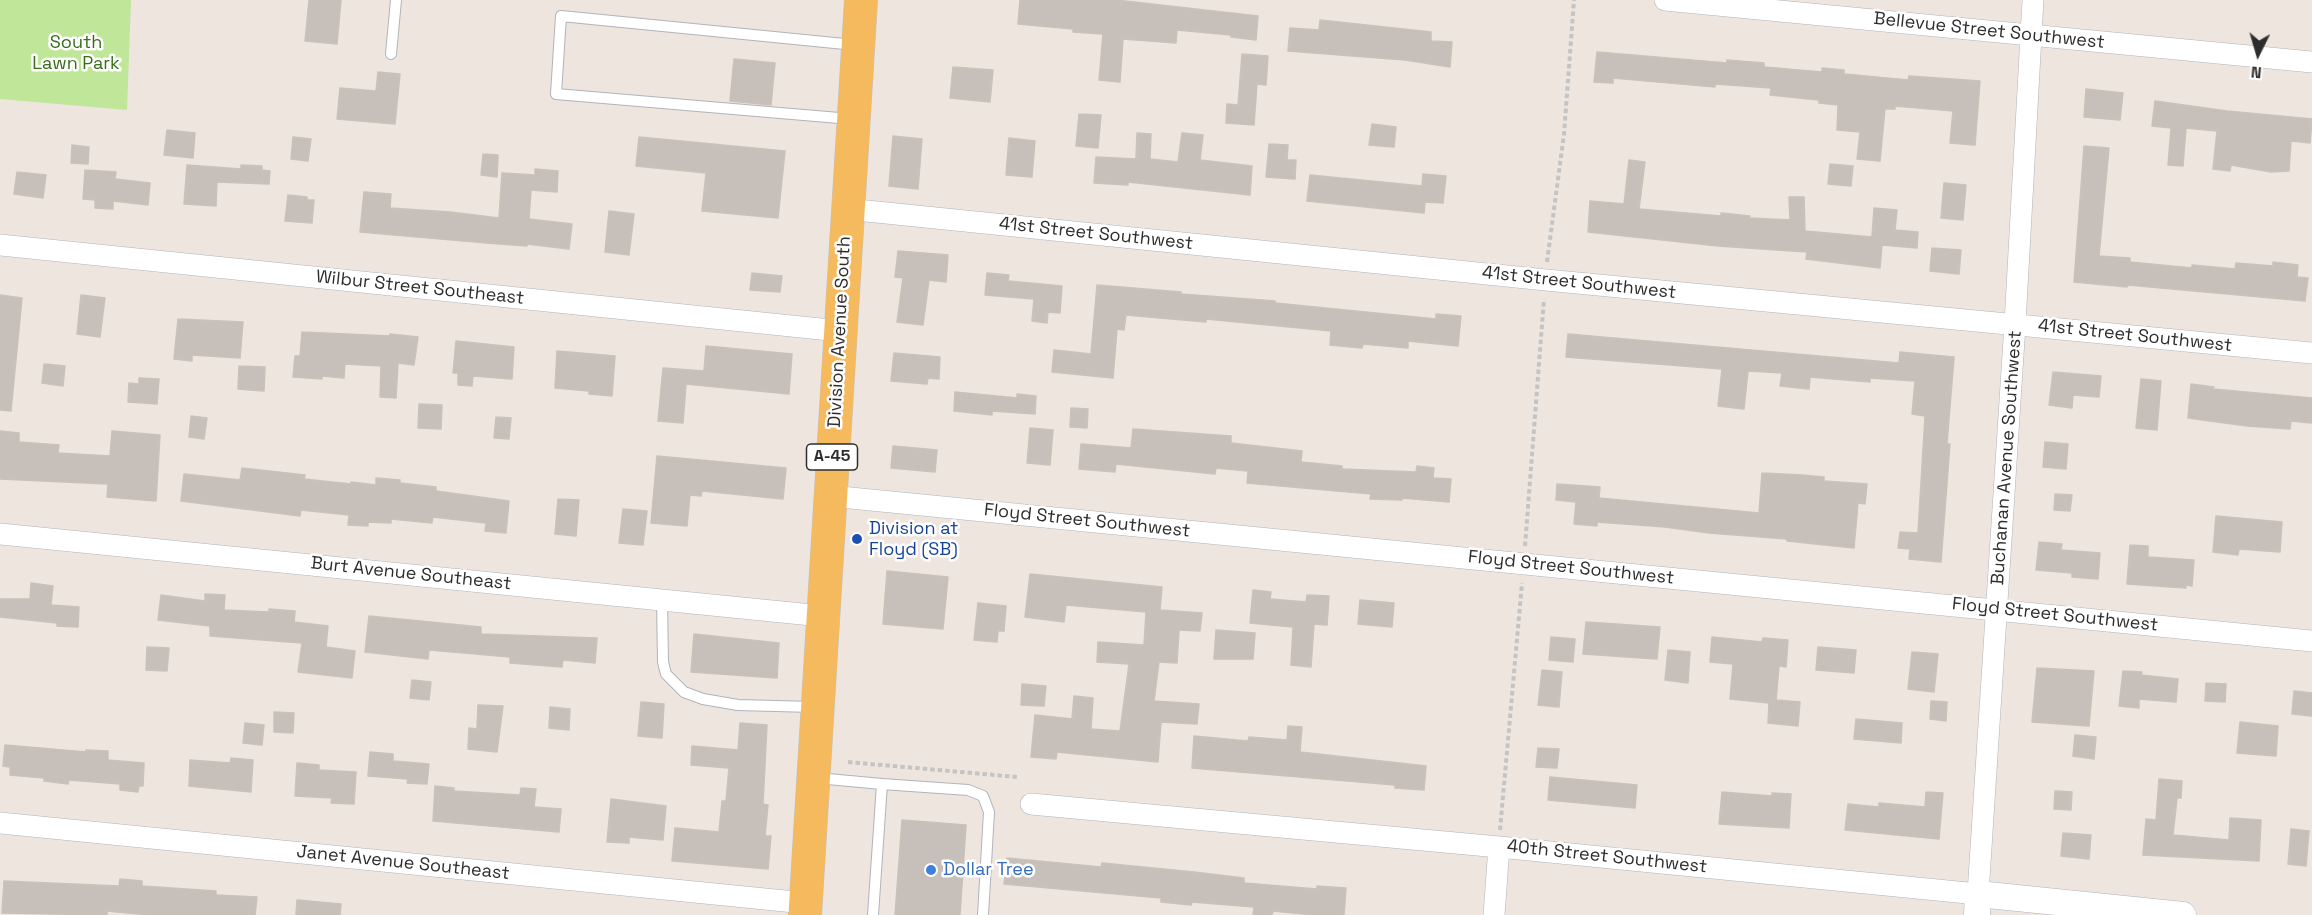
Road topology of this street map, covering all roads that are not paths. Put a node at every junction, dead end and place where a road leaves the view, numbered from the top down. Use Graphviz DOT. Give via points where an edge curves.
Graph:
graph roads {
  1 [pos="396,0"];
  2 [pos="861,0"];
  3 [pos="1665,0"];
  4 [pos="2033,0"];
  5 [pos="2031,35"];
  6 [pos="858,45"];
  7 [pos="391,54"];
  8 [pos="2312,62"];
  9 [pos="853,119"];
  10 [pos="847,209"];
  11 [pos="0,245"];
  12 [pos="2015,324"];
  13 [pos="840,331"];
  14 [pos="2312,353"];
  15 [pos="830,496"];
  16 [pos="0,534"];
  17 [pos="662,599"];
  18 [pos="1997,609"];
  19 [pos="822,615"];
  20 [pos="2312,641"];
  21 [pos="816,708"];
  22 [pos="813,777"];
  23 [pos="882,784"];
  24 [pos="1031,804"];
  25 [pos="0,823"];
  26 [pos="1499,847"];
  27 [pos="1977,905"];
  28 [pos="805,909"];
  29 [pos="2081,910"];
  30 [pos="873,915"];
  31 [pos="982,915"];
  32 [pos="1494,915"];
  33 [pos="2183,915"];
  1 -- 7 [label="lane"];
  2 -- 6 [label="main road, Division Avenue South / A-45"];
  3 -- 5 [label="street, Bellevue Street Southwest"];
  4 -- 5 [label="street, Buchanan Avenue Southwest"];
  5 -- 8 [label="street, Bellevue Street Southwest"];
  5 -- 12 [label="street, Buchanan Avenue Southwest"];
  6 -- 9 [label="main road, Division Avenue South / A-45"];
  6 -- 9 [label="lane" via="561,16 556,94"];
  9 -- 10 [label="main road, Division Avenue South / A-45"];
  10 -- 12 [label="street, 41st Street Southwest"];
  10 -- 13 [label="main road, Division Avenue South / A-45"];
  11 -- 13 [label="street, Wilbur Street Southeast"];
  12 -- 14 [label="street, 41st Street Southwest"];
  12 -- 18 [label="street, Buchanan Avenue Southwest"];
  13 -- 15 [label="main road, Division Avenue South / A-45"];
  15 -- 18 [label="street, Floyd Street Southwest"];
  15 -- 19 [label="main road, Division Avenue South / A-45"];
  16 -- 17 [label="street, Burt Avenue Southeast"];
  17 -- 19 [label="street, Burt Avenue Southeast"];
  17 -- 21 [label="lane" via="663,662 666,674 684,692 738,705"];
  18 -- 20 [label="street, Floyd Street Southwest"];
  18 -- 27 [label="street, Buchanan Avenue Southwest"];
  19 -- 21 [label="main road, Division Avenue South / A-45"];
  21 -- 22 [label="main road, Division Avenue South / A-45"];
  22 -- 23 [label="lane"];
  22 -- 28 [label="main road, Division Avenue South / A-45"];
  23 -- 30 [label="lane"];
  23 -- 31 [label="lane" via="968,790 983,796 990,812"];
  24 -- 26 [label="street, 40th Street Southwest"];
  25 -- 28 [label="street, Janet Avenue Southeast"];
  26 -- 27 [label="street, 40th Street Southwest"];
  26 -- 32 [label="street"];
  27 -- 29 [label="street, 40th Street Southwest"];
  29 -- 33 [label="street, 40th Street Southwest"];
}
